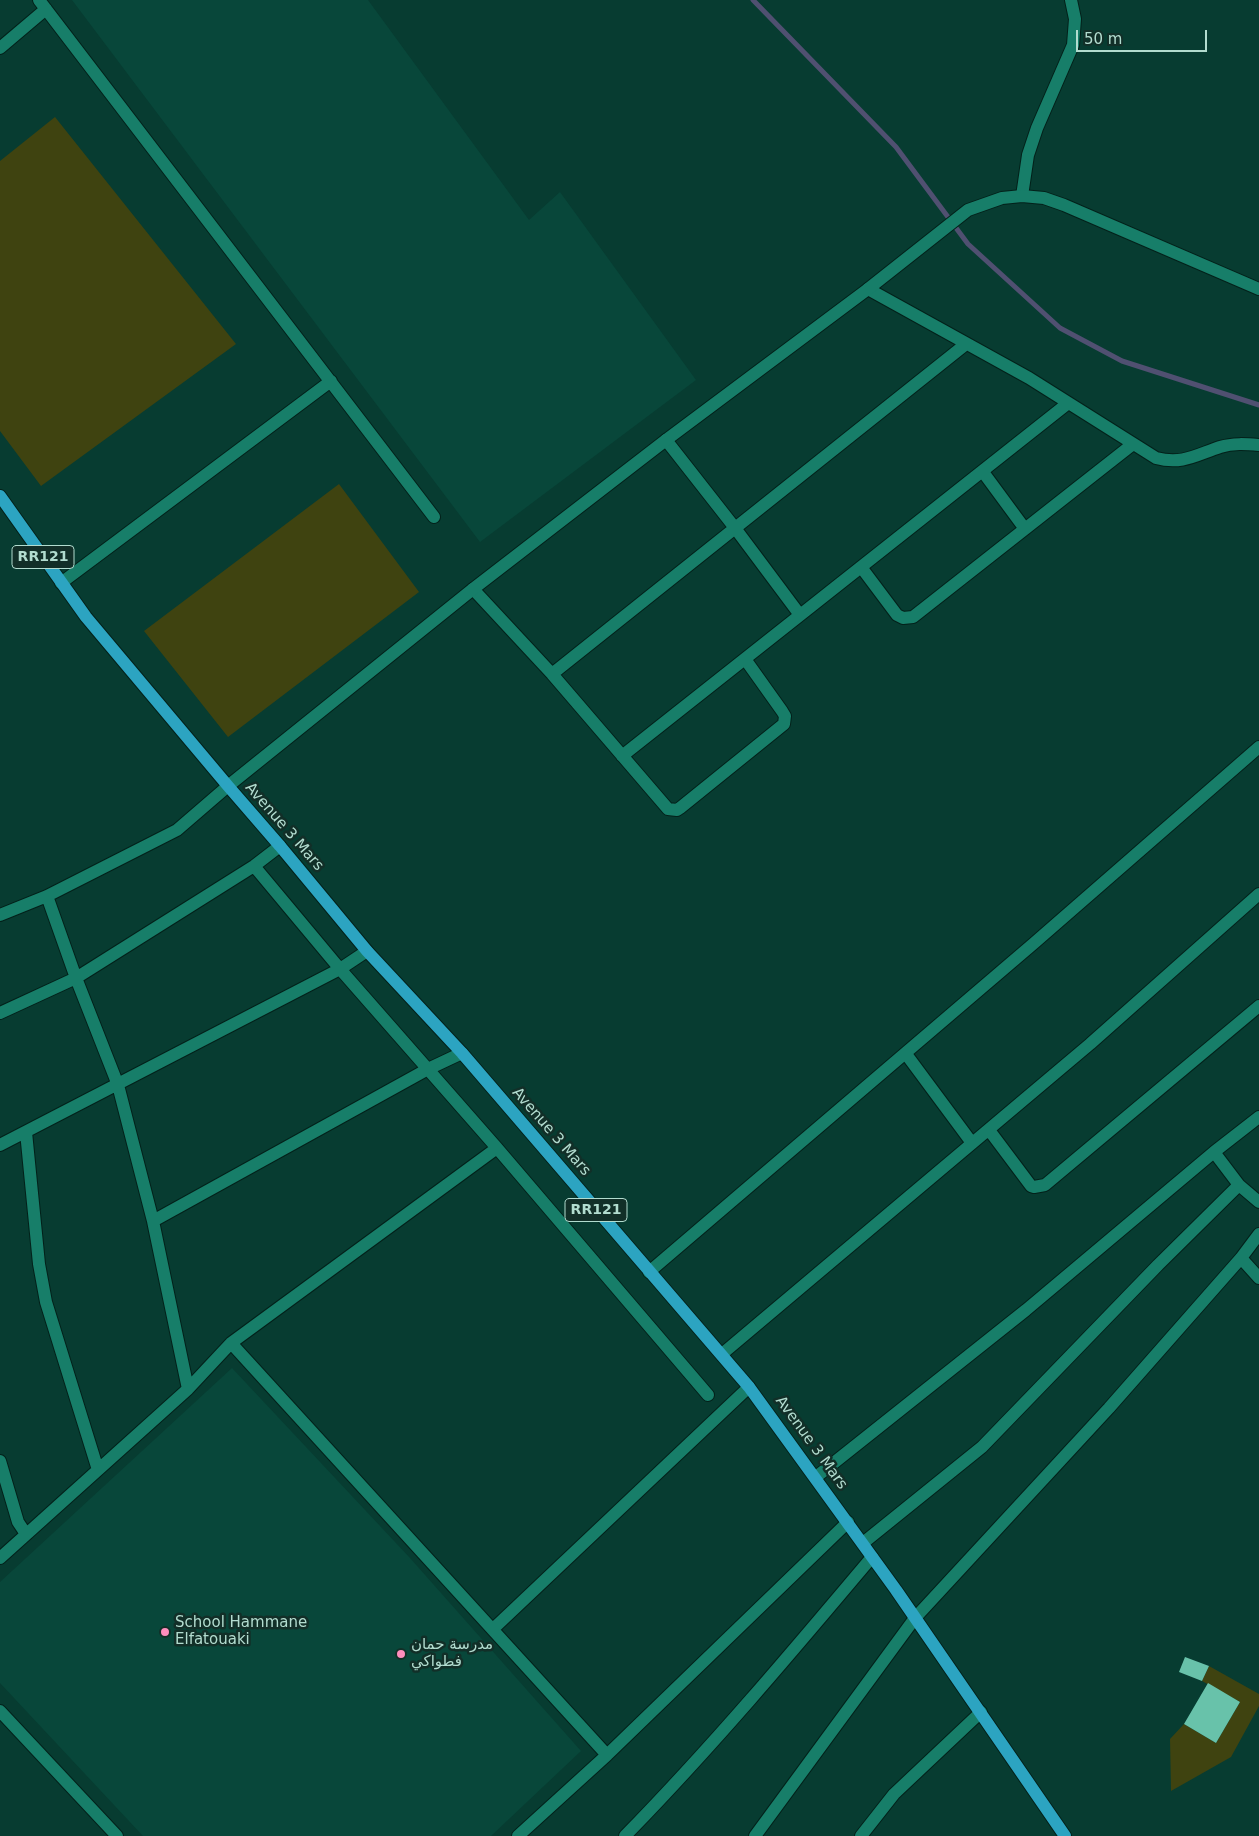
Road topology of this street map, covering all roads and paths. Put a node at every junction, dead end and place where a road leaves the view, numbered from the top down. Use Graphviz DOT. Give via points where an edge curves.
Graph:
graph roads {
  1 [pos="1071,0"];
  2 [pos="43,4"];
  3 [pos="0,48"];
  4 [pos="1022,196"];
  5 [pos="868,289"];
  6 [pos="1259,289"];
  7 [pos="966,344"];
  8 [pos="331,382"];
  9 [pos="1068,404"];
  10 [pos="666,440"];
  11 [pos="1133,444"];
  12 [pos="1259,445"];
  13 [pos="983,472"];
  14 [pos="0,496"];
  15 [pos="434,517"];
  16 [pos="735,528"];
  17 [pos="1025,528"];
  18 [pos="861,567"];
  19 [pos="61,583"];
  20 [pos="473,588"];
  21 [pos="800,615"];
  22 [pos="744,659"];
  23 [pos="552,674"];
  24 [pos="1259,747"];
  25 [pos="622,756"];
  26 [pos="228,786"];
  27 [pos="280,846"];
  28 [pos="254,866"];
  29 [pos="1259,894"];
  30 [pos="46,896"];
  31 [pos="0,915"];
  32 [pos="367,951"];
  33 [pos="340,969"];
  34 [pos="76,978"];
  35 [pos="1259,1006"];
  36 [pos="0,1014"];
  37 [pos="462,1053"];
  38 [pos="906,1054"];
  39 [pos="428,1069"];
  40 [pos="118,1085"];
  41 [pos="1259,1117"];
  42 [pos="989,1130"];
  43 [pos="26,1132"];
  44 [pos="972,1143"];
  45 [pos="0,1145"];
  46 [pos="497,1148"];
  47 [pos="1214,1152"];
  48 [pos="1240,1185"];
  49 [pos="1259,1202"];
  50 [pos="153,1221"];
  51 [pos="1259,1234"];
  52 [pos="1241,1258"];
  53 [pos="649,1272"];
  54 [pos="1259,1278"];
  55 [pos="231,1343"];
  56 [pos="722,1354"];
  57 [pos="749,1386"];
  58 [pos="188,1389"];
  59 [pos="708,1394"];
  60 [pos="0,1461"];
  61 [pos="98,1470"];
  62 [pos="816,1477"];
  63 [pos="848,1522"];
  64 [pos="26,1534"];
  65 [pos="863,1543"];
  66 [pos="872,1556"];
  67 [pos="0,1558"];
  68 [pos="915,1618"];
  69 [pos="494,1629"];
  70 [pos="0,1711"];
  71 [pos="980,1712"];
  72 [pos="607,1755"];
  73 [pos="116,1836"];
  74 [pos="518,1836"];
  75 [pos="624,1836"];
  76 [pos="755,1836"];
  77 [pos="860,1836"];
  78 [pos="1065,1836"];
  1 -- 4 [label="street" via="1075,19 1072,45 1028,155"];
  2 -- 3 [label="street"];
  2 -- 8 [label="street"];
  4 -- 5 [label="street" via="1002,198 968,210"];
  4 -- 6 [label="street" via="1044,198 1064,205"];
  5 -- 7 [label="street"];
  5 -- 10 [label="street"];
  7 -- 9 [label="street" via="1029,378"];
  7 -- 16 [label="street"];
  8 -- 15 [label="street"];
  8 -- 19 [label="street"];
  9 -- 11 [label="street"];
  9 -- 13 [label="street"];
  10 -- 16 [label="street"];
  10 -- 20 [label="street"];
  11 -- 12 [label="street" via="1168,462 1181,461 1221,446"];
  11 -- 17 [label="street"];
  13 -- 17 [label="street"];
  13 -- 18 [label="street"];
  14 -- 19 [label="main road, Avenue 3 Mars / RR121"];
  16 -- 21 [label="street"];
  16 -- 23 [label="street"];
  17 -- 18 [label="street" via="918,615 908,619 897,615"];
  18 -- 21 [label="street"];
  19 -- 26 [label="main road, Avenue 3 Mars / RR121"];
  20 -- 23 [label="street"];
  20 -- 26 [label="street"];
  21 -- 22 [label="street"];
  22 -- 25 [label="street"];
  22 -- 25 [label="street" via="785,716 784,724 677,810 668,809"];
  23 -- 25 [label="street"];
  24 -- 38 [label="street"];
  26 -- 27 [label="main road, Avenue 3 Mars / RR121"];
  26 -- 30 [label="street" via="177,830"];
  27 -- 28 [label="street"];
  27 -- 32 [label="main road, Avenue 3 Mars / RR121"];
  28 -- 33 [label="street"];
  28 -- 34 [label="street"];
  29 -- 42 [label="street"];
  30 -- 31 [label="street"];
  30 -- 34 [label="street"];
  32 -- 33 [label="street"];
  32 -- 37 [label="main road, Avenue 3 Mars / RR121"];
  33 -- 39 [label="street"];
  33 -- 40 [label="street"];
  34 -- 36 [label="street"];
  34 -- 40 [label="street"];
  35 -- 42 [label="street" via="1045,1185 1031,1186"];
  37 -- 39 [label="street"];
  37 -- 53 [label="main road, Avenue 3 Mars / RR121"];
  38 -- 44 [label="street"];
  38 -- 53 [label="street"];
  39 -- 46 [label="street"];
  39 -- 50 [label="street"];
  40 -- 43 [label="street"];
  40 -- 50 [label="street"];
  41 -- 47 [label="street"];
  42 -- 44 [label="street"];
  43 -- 45 [label="street"];
  43 -- 61 [label="street" via="39,1264 46,1302"];
  44 -- 56 [label="street"];
  46 -- 55 [label="street"];
  46 -- 59 [label="street"];
  47 -- 48 [label="street"];
  47 -- 62 [label="street" via="1026,1310"];
  48 -- 49 [label="street"];
  48 -- 65 [label="street" via="982,1447"];
  50 -- 58 [label="street"];
  51 -- 52 [label="street"];
  52 -- 54 [label="street"];
  52 -- 68 [label="street"];
  53 -- 56 [label="main road, Avenue 3 Mars / RR121"];
  55 -- 58 [label="street"];
  55 -- 69 [label="street"];
  56 -- 57 [label="main road, Avenue 3 Mars / RR121"];
  57 -- 62 [label="main road, Avenue 3 Mars / RR121"];
  57 -- 69 [label="street"];
  58 -- 61 [label="street"];
  60 -- 64 [label="street" via="18,1522"];
  61 -- 64 [label="street"];
  62 -- 63 [label="main road, Avenue 3 Mars / RR121"];
  63 -- 65 [label="main road, Avenue 3 Mars / RR121"];
  63 -- 72 [label="street"];
  64 -- 67 [label="street"];
  65 -- 66 [label="main road, Avenue 3 Mars / RR121"];
  66 -- 68 [label="main road, Avenue 3 Mars / RR121"];
  66 -- 75 [label="street" via="766,1684"];
  68 -- 71 [label="main road, Avenue 3 Mars / RR121"];
  68 -- 76 [label="street"];
  69 -- 72 [label="street"];
  70 -- 73 [label="street"];
  71 -- 77 [label="street" via="894,1794"];
  71 -- 78 [label="main road, Avenue 3 Mars / RR121"];
  72 -- 74 [label="street"];
}
